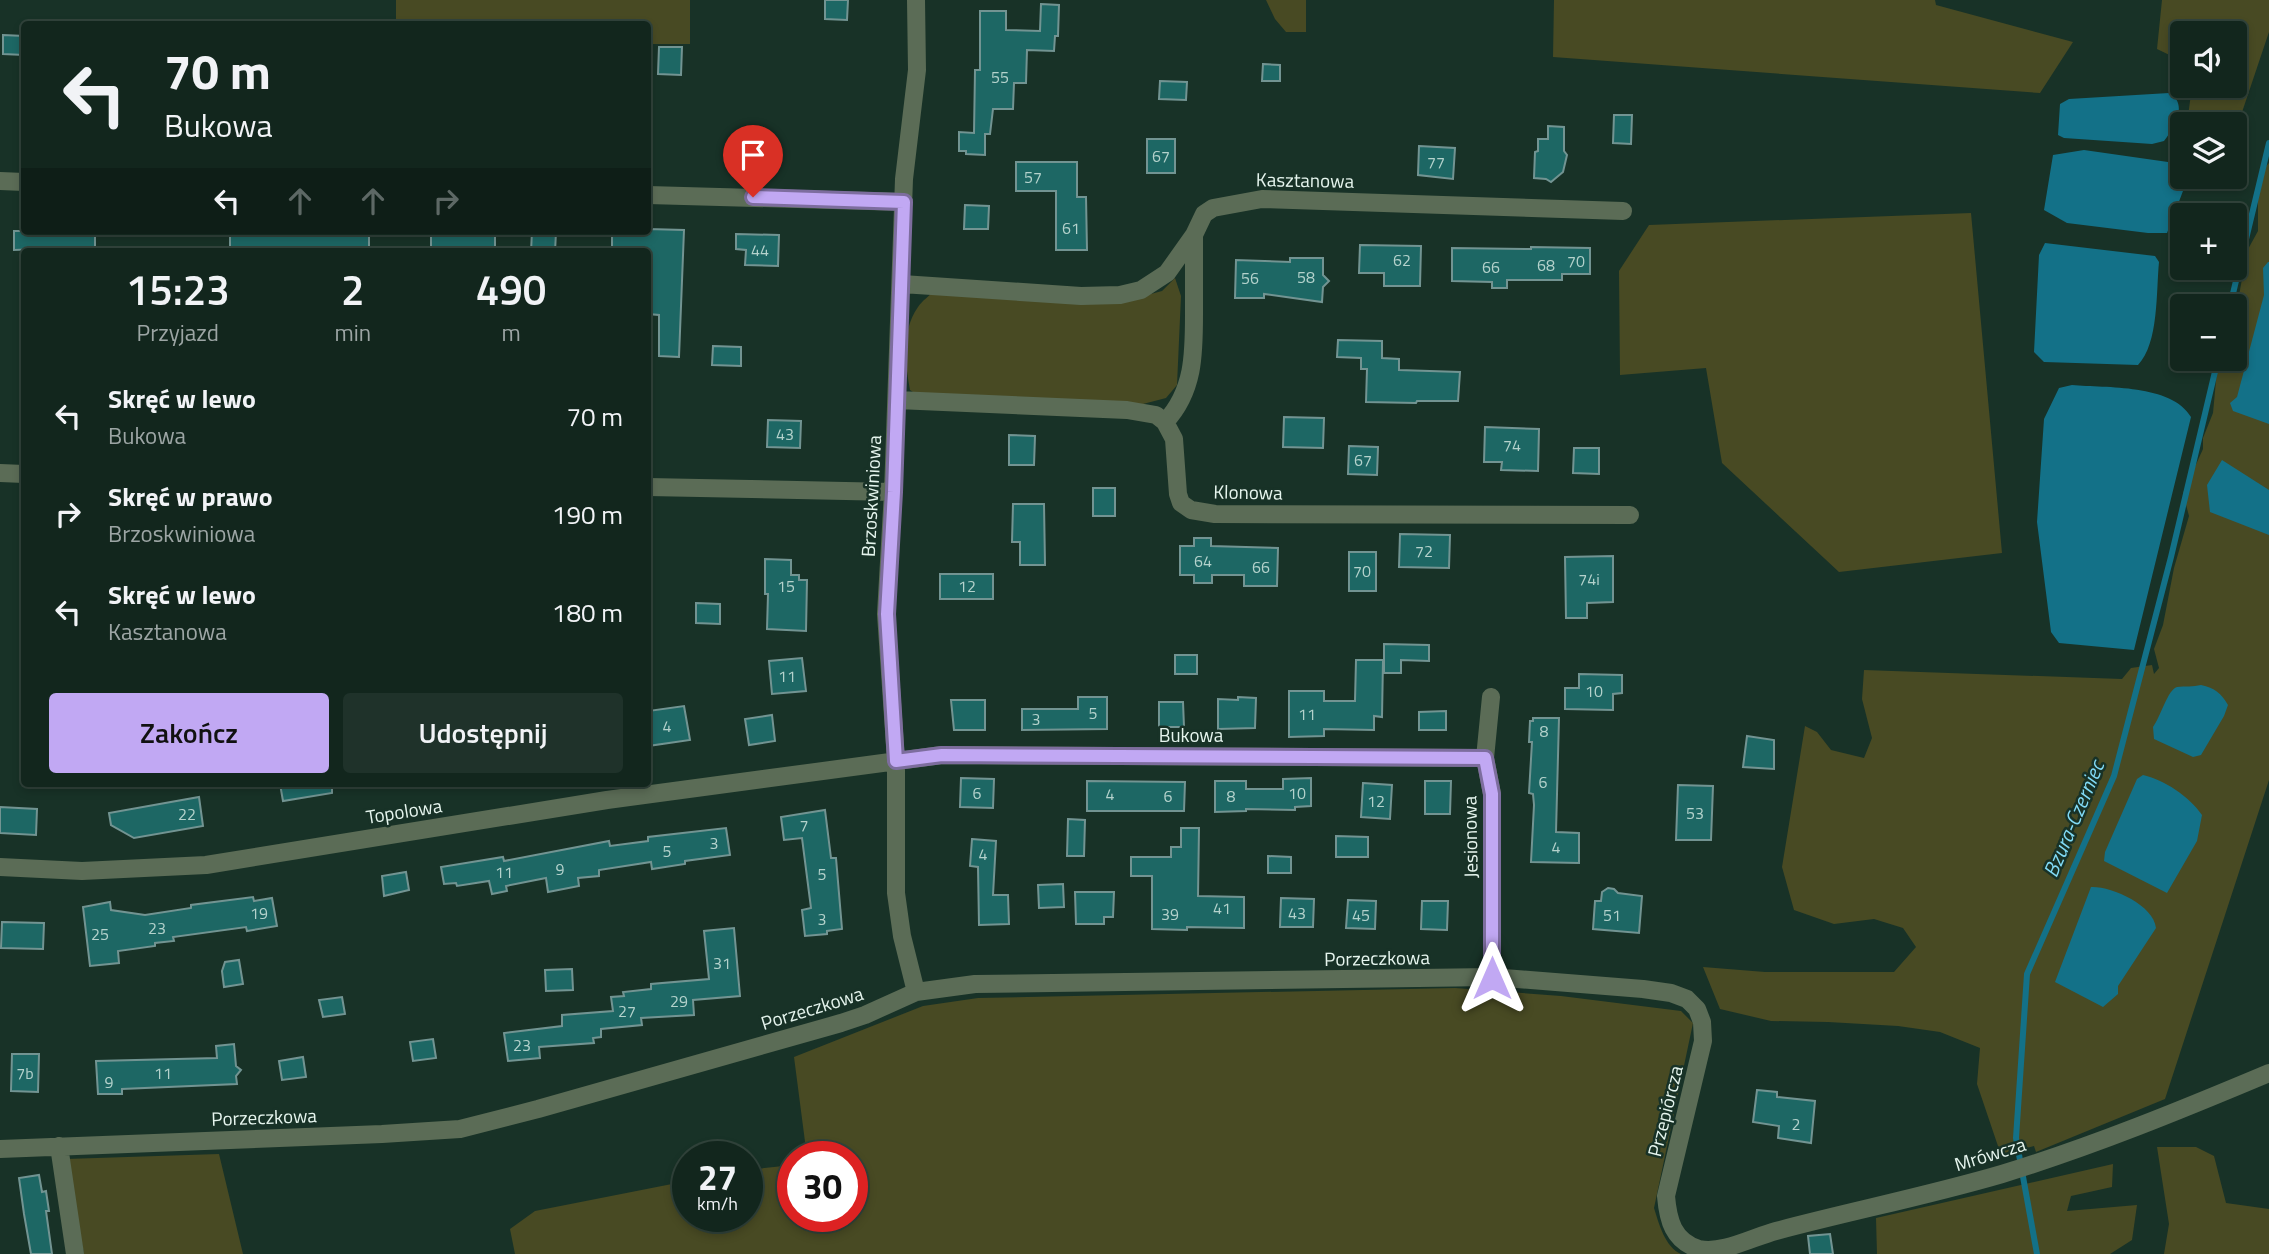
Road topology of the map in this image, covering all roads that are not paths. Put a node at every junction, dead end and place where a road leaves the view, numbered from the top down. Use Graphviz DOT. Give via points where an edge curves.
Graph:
graph roads {
  1 [pos="916,0"];
  2 [pos="0,181"];
  3 [pos="21,182"];
  4 [pos="651,195"];
  5 [pos="904,202"];
  6 [pos="1623,211"];
  7 [pos="1194,235"];
  8 [pos="902,284"];
  9 [pos="897,400"];
  10 [pos="1166,422"];
  11 [pos="0,473"];
  12 [pos="21,474"];
  13 [pos="651,487"];
  14 [pos="894,492"];
  15 [pos="1630,515"];
  16 [pos="1491,697"];
  17 [pos="1485,758"];
  18 [pos="896,761"];
  19 [pos="0,867"];
  20 [pos="1492,978"];
  21 [pos="1643,989"];
  22 [pos="916,992"];
  23 [pos="2269,1073"];
  24 [pos="59,1146"];
  25 [pos="0,1149"];
  26 [pos="1715,1252"];
  27 [pos="75,1254"];
  1 -- 5 [label="street, Brzoskwiniowa" via="917,70"];
  2 -- 3 [label="street"];
  4 -- 5 [label="street"];
  5 -- 8 [label="street, Brzoskwiniowa"];
  6 -- 7 [label="street, Kasztanowa" via="1262,199 1213,208 1204,214"];
  7 -- 8 [label="street, Kasztanowa" via="1167,274 1141,290 1120,295"];
  7 -- 10 [label="street" via="1194,360 1188,384"];
  8 -- 9 [label="street, Brzoskwiniowa"];
  9 -- 10 [label="street" via="1127,410 1156,415"];
  9 -- 14 [label="street, Brzoskwiniowa"];
  10 -- 15 [label="street, Klonowa" via="1174,439 1178,494 1191,510 1215,514"];
  11 -- 12 [label="street"];
  13 -- 14 [label="street"];
  14 -- 18 [label="street, Brzoskwiniowa" via="887,614"];
  16 -- 17 [label="street, Jesionowa"];
  17 -- 18 [label="street, Bukowa" via="942,755"];
  17 -- 20 [label="street, Jesionowa" via="1492,794"];
  18 -- 19 [label="street, Topolowa" via="607,800 206,865 82,871"];
  18 -- 22 [label="street, Brzoskwiniowa" via="896,893"];
  20 -- 21 [label="street, Porzeczkowa"];
  20 -- 22 [label="street, Porzeczkowa" via="975,984"];
  21 -- 26 [label="street, Przepiórcza" via="1687,999 1702,1022 1703,1041 1666,1196 1671,1227 1681,1240"];
  22 -- 24 [label="street, Porzeczkowa" via="841,1023 460,1129"];
  23 -- 26 [label="street, Mrówcza" via="2118,1135 2003,1173 1774,1231"];
  24 -- 25 [label="street, Porzeczkowa"];
  24 -- 27 [label="street"];
}
